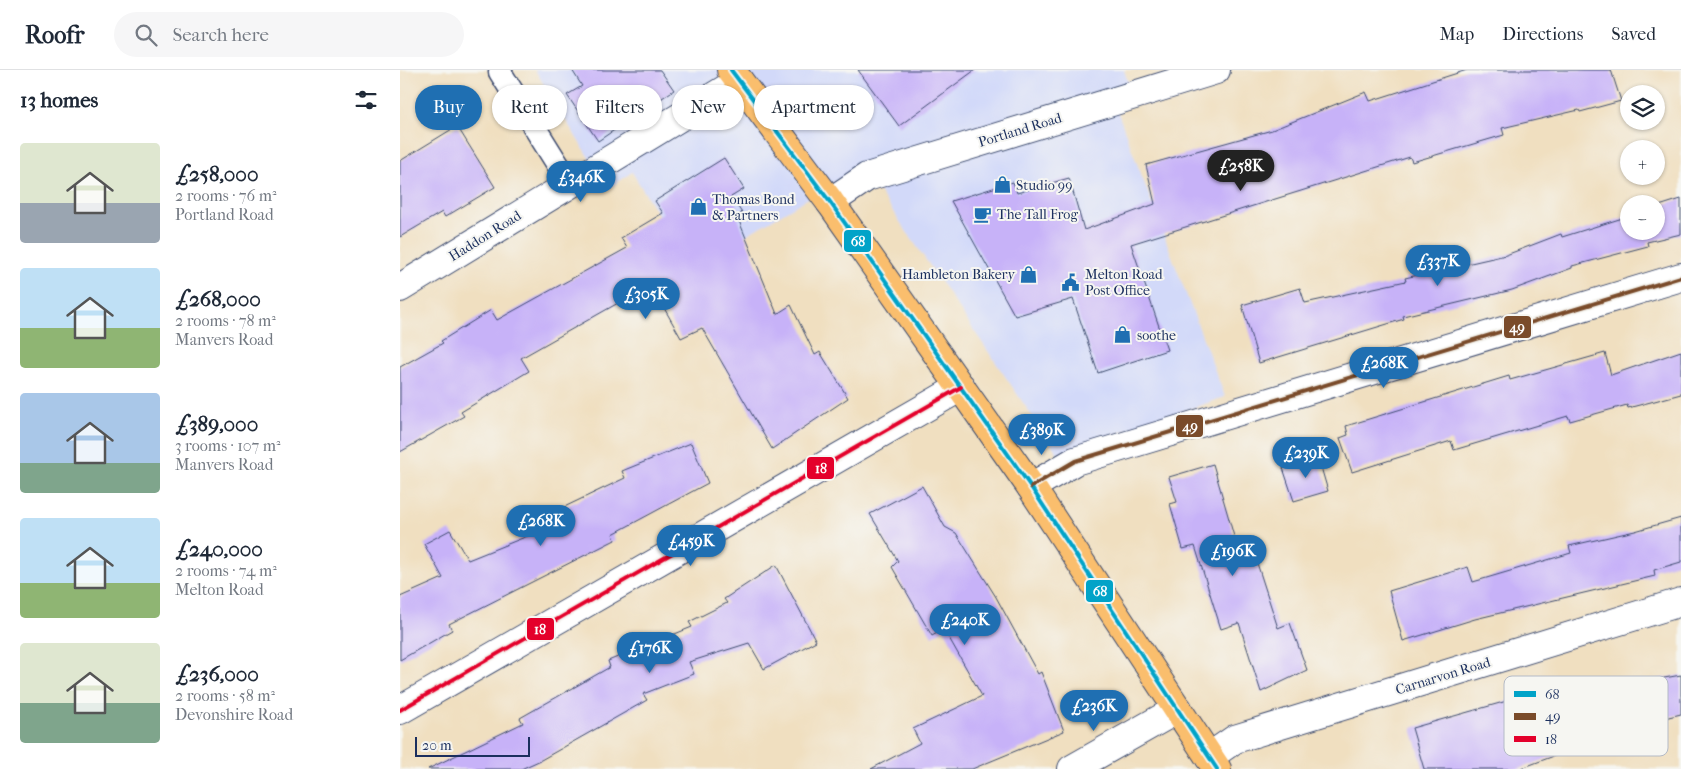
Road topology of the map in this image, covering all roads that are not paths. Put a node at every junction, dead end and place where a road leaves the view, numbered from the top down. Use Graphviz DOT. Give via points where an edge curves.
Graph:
graph roads {
  1 [pos="1216,70"];
  2 [pos="500,72"];
  3 [pos="735,76"];
  4 [pos="570,184"];
  5 [pos="830,202"];
  6 [pos="1681,277"];
  7 [pos="400,288"];
  8 [pos="961,387"];
  9 [pos="1032,487"];
  10 [pos="1681,602"];
  11 [pos="1178,709"];
  12 [pos="400,710"];
  13 [pos="1213,763"];
  14 [pos="1072,769"];
  1 -- 5 [label="street, Portland Road" via="867,177"];
  2 -- 4 [label="lane"];
  3 -- 4 [label="street, Haddon Road"];
  3 -- 5 [label="main road"];
  4 -- 7 [label="street, Haddon Road"];
  5 -- 8 [label="main road"];
  6 -- 9 [label="street" via="1075,461"];
  8 -- 9 [label="main road"];
  8 -- 12 [label="street"];
  9 -- 11 [label="main road"];
  10 -- 13 [label="street, Carnarvon Road" via="1235,739"];
  11 -- 13 [label="main road"];
  11 -- 14 [label="street"];
}
